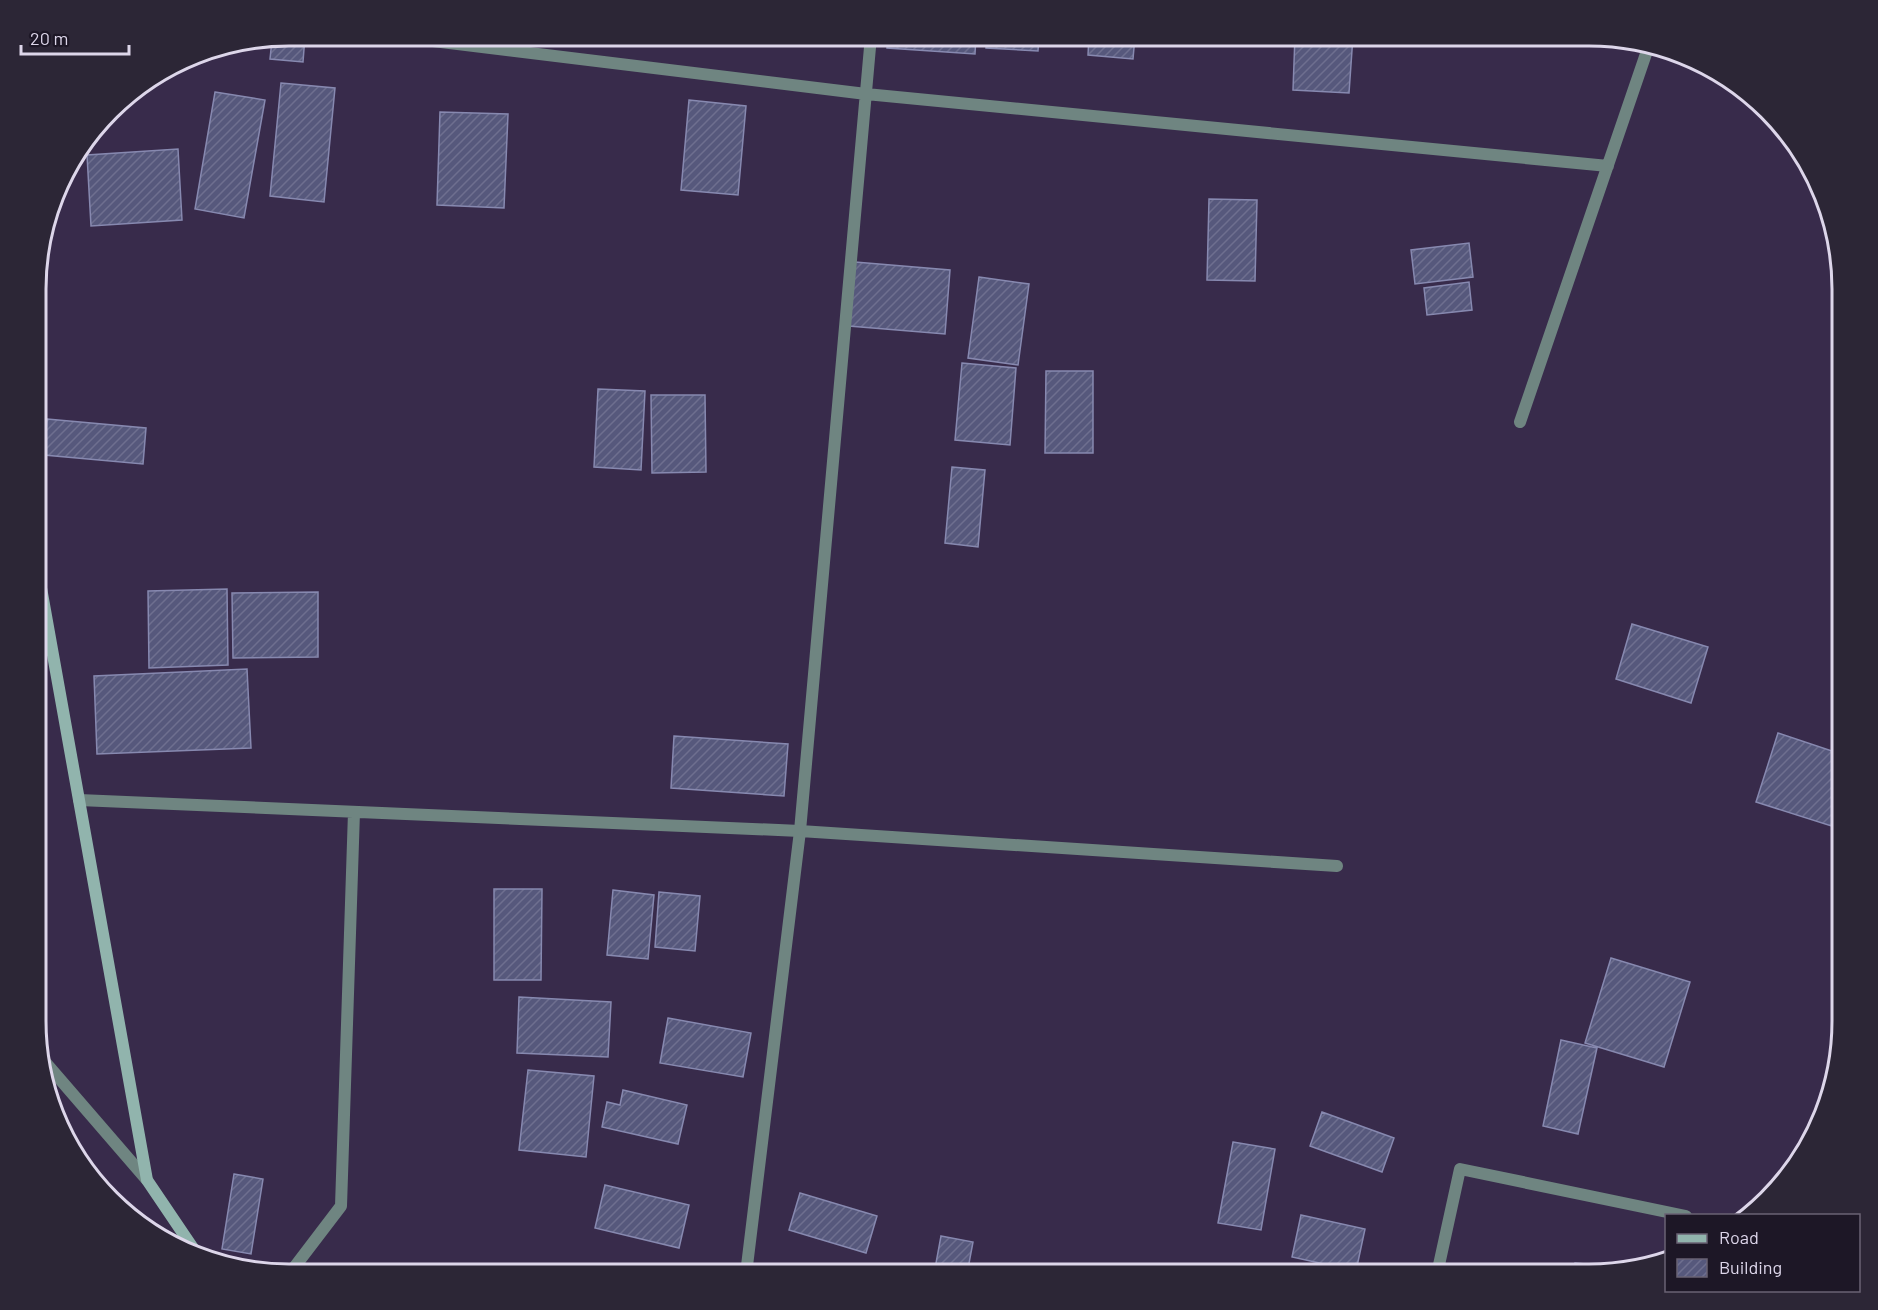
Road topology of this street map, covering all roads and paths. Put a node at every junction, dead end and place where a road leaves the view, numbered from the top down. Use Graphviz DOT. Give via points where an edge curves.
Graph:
graph roads {
  1 [pos="474,46"];
  2 [pos="870,46"];
  3 [pos="1646,54"];
  4 [pos="866,94"];
  5 [pos="1608,166"];
  6 [pos="1520,422"];
  7 [pos="46,616"];
  8 [pos="79,800"];
  9 [pos="354,812"];
  10 [pos="800,831"];
  11 [pos="1337,866"];
  12 [pos="51,1069"];
  13 [pos="147,1180"];
  14 [pos="1681,1214"];
  15 [pos="187,1240"];
  16 [pos="298,1264"];
  17 [pos="747,1264"];
  18 [pos="1439,1264"];
  1 -- 4 [label="street"];
  2 -- 4 [label="street"];
  3 -- 5 [label="street"];
  4 -- 5 [label="street"];
  4 -- 10 [label="street"];
  5 -- 6 [label="street"];
  7 -- 8 [label="main road"];
  8 -- 9 [label="street"];
  8 -- 13 [label="main road"];
  9 -- 10 [label="street"];
  9 -- 16 [label="street" via="341,1206"];
  10 -- 11 [label="street"];
  10 -- 17 [label="street"];
  12 -- 13 [label="street"];
  13 -- 15 [label="main road"];
  14 -- 18 [label="street" via="1460,1169"];
}
